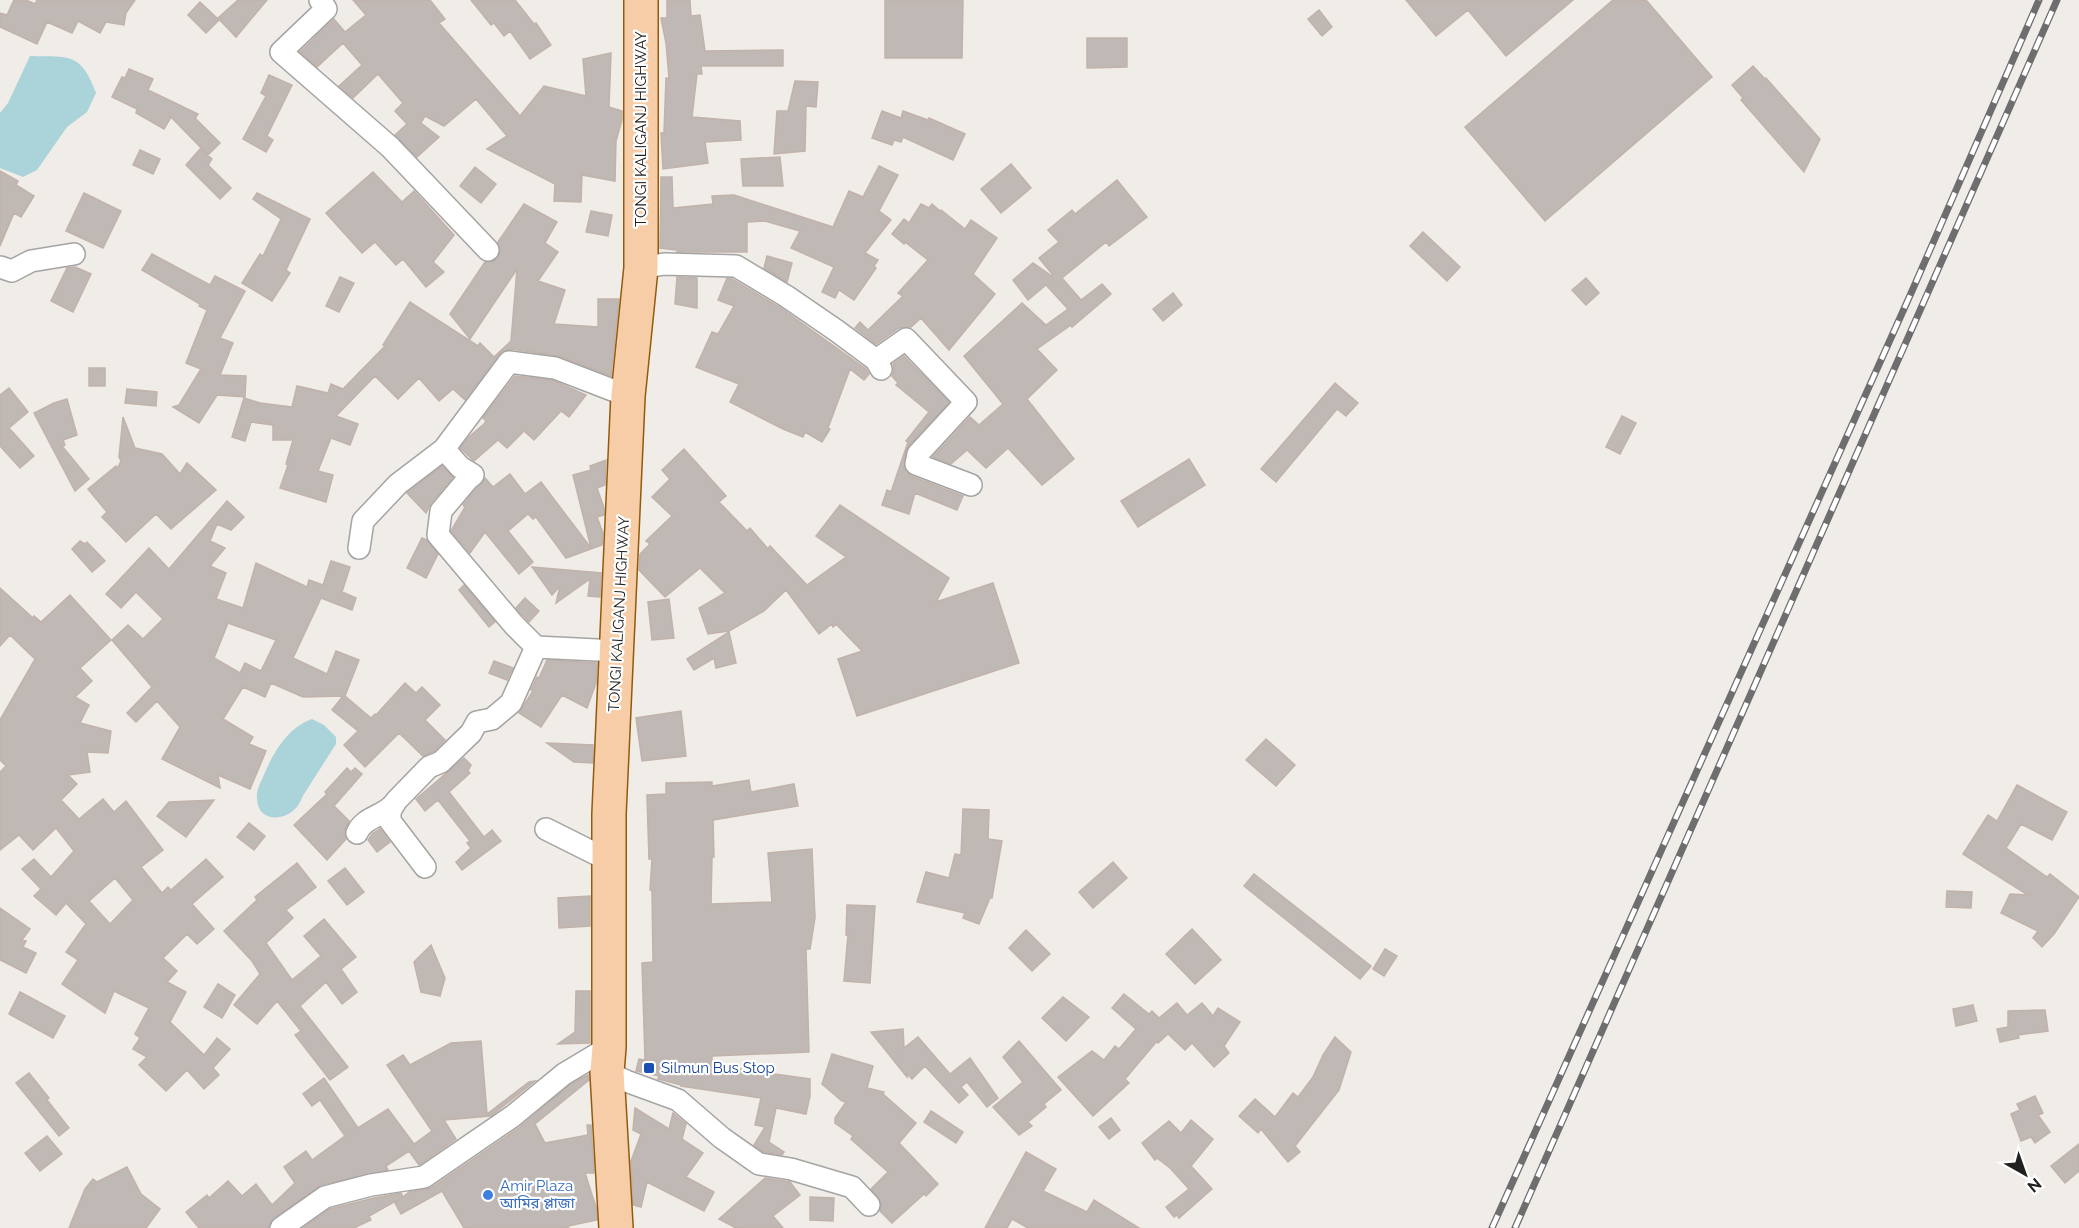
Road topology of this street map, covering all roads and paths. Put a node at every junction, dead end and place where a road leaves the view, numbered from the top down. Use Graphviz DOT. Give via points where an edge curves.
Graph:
graph roads {
  1 [pos="320,0"];
  2 [pos="641,0"];
  3 [pos="488,250"];
  4 [pos="74,254"];
  5 [pos="0,267"];
  6 [pos="641,268"];
  7 [pos="628,396"];
  8 [pos="444,449"];
  9 [pos="971,486"];
  10 [pos="359,548"];
  11 [pos="536,647"];
  12 [pos="617,651"];
  13 [pos="396,801"];
  14 [pos="546,829"];
  15 [pos="357,832"];
  16 [pos="609,861"];
  17 [pos="425,867"];
  18 [pos="608,1059"];
  19 [pos="869,1205"];
  20 [pos="281,1228"];
  21 [pos="616,1228"];
  1 -- 3 [label="street" via="326,9 281,52 390,147"];
  2 -- 6 [label="main road, TONGI KALIGANJ HIGHWAY"];
  4 -- 5 [label="street" via="31,261 12,271"];
  6 -- 7 [label="main road, TONGI KALIGANJ HIGHWAY"];
  6 -- 9 [label="street" via="664,264 736,266 786,296 879,364 906,339 966,402 918,454 916,464"];
  7 -- 8 [label="street" via="555,368 509,362"];
  7 -- 12 [label="main road, TONGI KALIGANJ HIGHWAY"];
  8 -- 10 [label="street" via="398,484 363,521"];
  8 -- 11 [label="street" via="473,475 441,511 438,535"];
  11 -- 12 [label="street"];
  11 -- 13 [label="street" via="511,703 492,719 477,722 471,733 441,762 429,767"];
  12 -- 16 [label="main road, TONGI KALIGANJ HIGHWAY"];
  13 -- 15 [label="street" via="366,820"];
  13 -- 17 [label="street" via="390,820"];
  14 -- 16 [label="street"];
  16 -- 18 [label="main road, TONGI KALIGANJ HIGHWAY"];
  18 -- 19 [label="street" via="626,1081 678,1100 759,1164 852,1187"];
  18 -- 20 [label="street" via="564,1074 513,1116 424,1177 325,1197"];
  18 -- 21 [label="main road, TONGI KALIGANJ HIGHWAY"];
}
